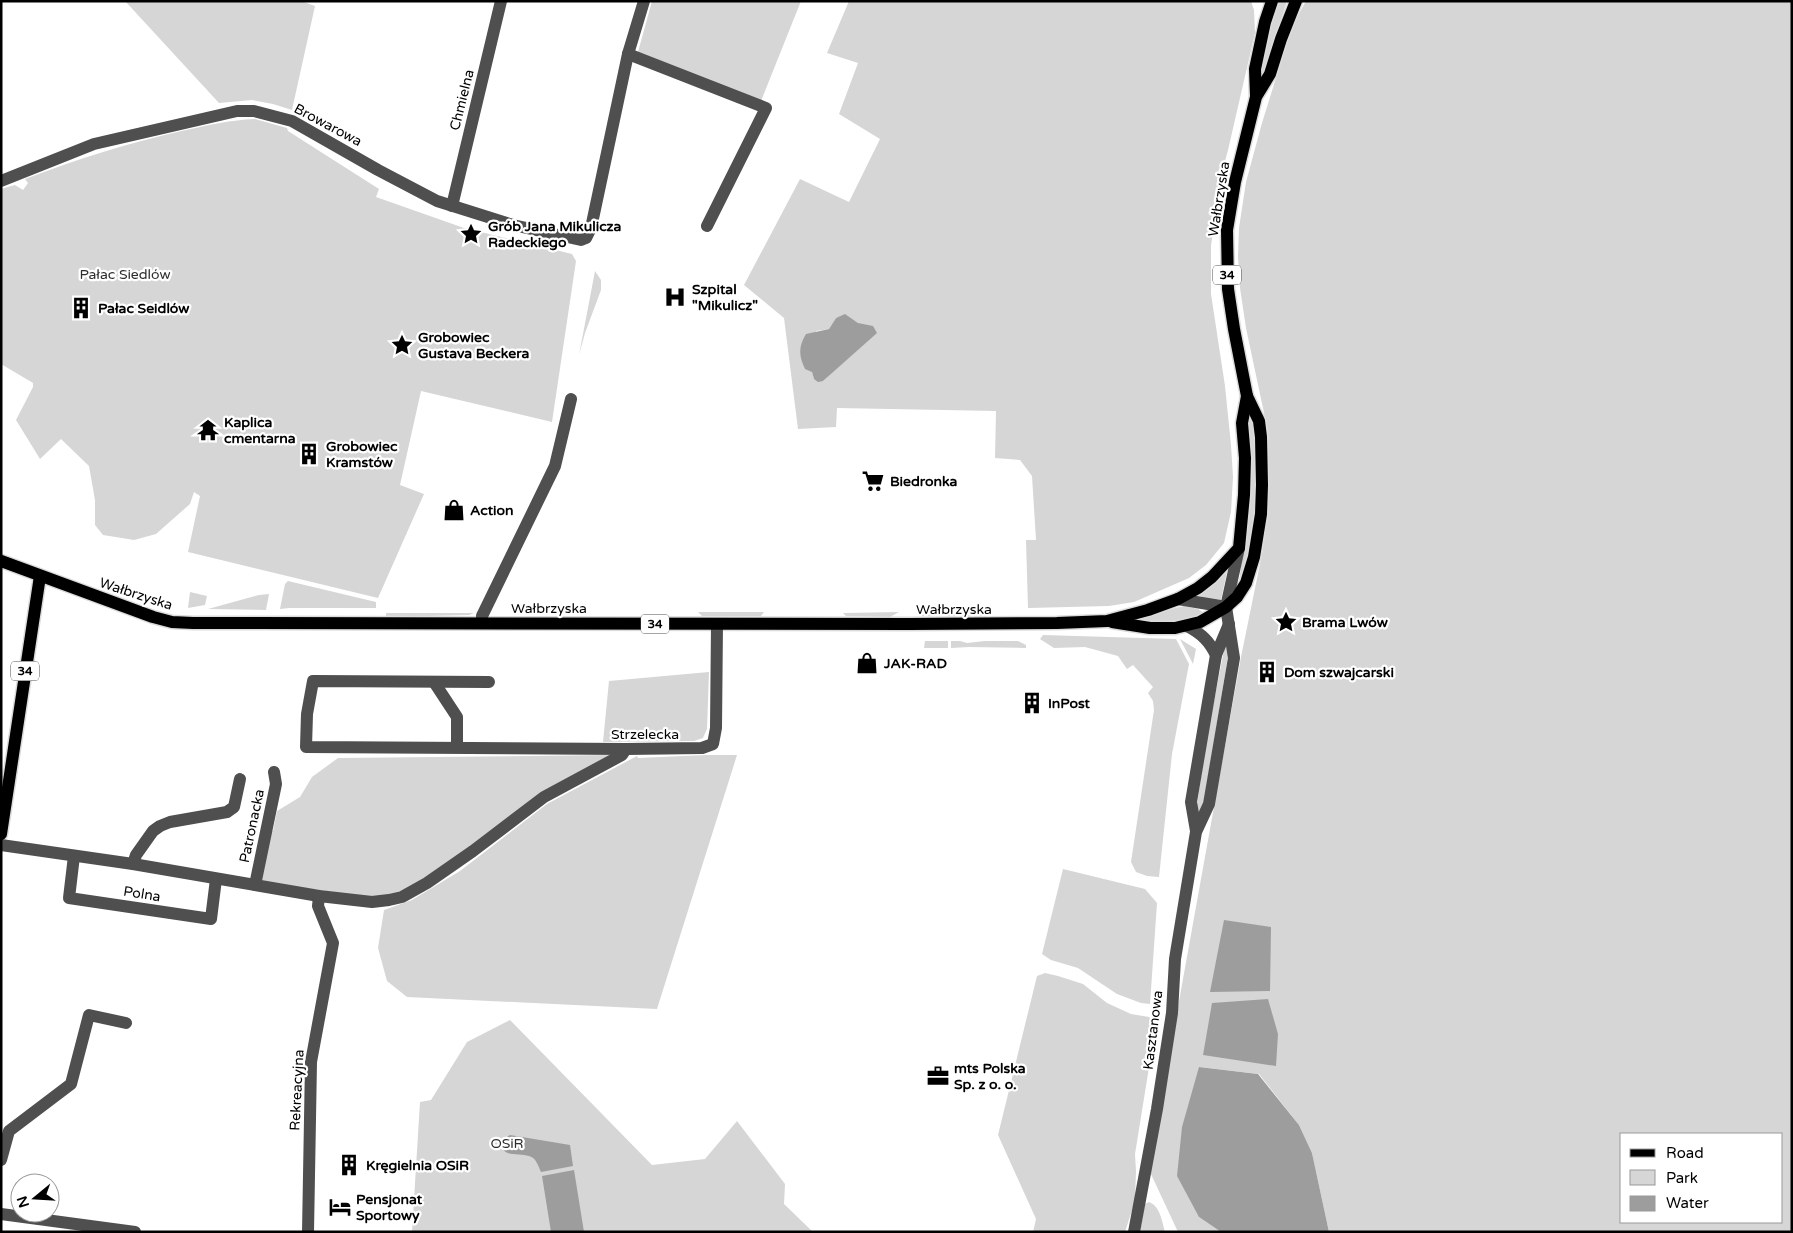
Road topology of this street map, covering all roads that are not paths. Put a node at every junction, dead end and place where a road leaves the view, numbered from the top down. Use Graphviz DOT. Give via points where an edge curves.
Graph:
graph roads {
  1 [pos="501,1"];
  2 [pos="644,1"];
  3 [pos="1260,1"];
  4 [pos="1272,1"];
  5 [pos="1295,2"];
  6 [pos="1265,22"];
  7 [pos="628,54"];
  8 [pos="1256,96"];
  9 [pos="1,181"];
  10 [pos="452,206"];
  11 [pos="707,226"];
  12 [pos="1247,396"];
  13 [pos="572,399"];
  14 [pos="1239,548"];
  15 [pos="1,561"];
  16 [pos="40,576"];
  17 [pos="1178,599"];
  18 [pos="1226,608"];
  19 [pos="1107,621"];
  20 [pos="482,623"];
  21 [pos="717,624"];
  22 [pos="1229,624"];
  23 [pos="1187,626"];
  24 [pos="1216,655"];
  25 [pos="434,682"];
  26 [pos="490,682"];
  27 [pos="457,747"];
  28 [pos="626,750"];
  29 [pos="274,772"];
  30 [pos="240,778"];
  31 [pos="1196,832"];
  32 [pos="1,834"];
  33 [pos="1,845"];
  34 [pos="74,856"];
  35 [pos="133,864"];
  36 [pos="216,879"];
  37 [pos="255,885"];
  38 [pos="319,896"];
  39 [pos="126,1023"];
  40 [pos="1,1160"];
  41 [pos="1,1214"];
  42 [pos="135,1232"];
  43 [pos="308,1232"];
  44 [pos="1134,1232"];
  1 -- 10 [label="street, Chmielna"];
  2 -- 7 [label="street"];
  3 -- 6 [label="main road"];
  4 -- 6 [label="main road, Wałbrzyska / 34"];
  5 -- 8 [label="main road, Wałbrzyska / 34" via="1270,74"];
  6 -- 8 [label="main road, Wałbrzyska / 34" via="1255,69"];
  7 -- 10 [label="street, Browarowa" via="591,228 586,238 576,240 513,225"];
  7 -- 11 [label="street" via="766,108"];
  8 -- 12 [label="main road, Wałbrzyska / 34" via="1227,230 1228,289"];
  9 -- 10 [label="street, Browarowa" via="94,144 237,111 254,111 292,121 378,170"];
  12 -- 14 [label="main road, Wałbrzyska / 34" via="1242,423 1245,458"];
  12 -- 18 [label="main road, Wałbrzyska / 34" via="1259,421 1261,514 1254,558 1246,583"];
  13 -- 20 [label="street" via="555,466 482,616"];
  14 -- 17 [label="main road, Wałbrzyska / 34" via="1212,577"];
  14 -- 18 [label="street, Kasztanowa"];
  15 -- 16 [label="main road, Wałbrzyska"];
  16 -- 20 [label="main road, Wałbrzyska / 34" via="172,622"];
  16 -- 32 [label="main road, 34"];
  17 -- 18 [label="street"];
  17 -- 19 [label="main road, Wałbrzyska / 34"];
  18 -- 22 [label="street, Kasztanowa"];
  18 -- 23 [label="main road, Wałbrzyska / 34"];
  19 -- 21 [label="main road, Wałbrzyska / 34"];
  19 -- 23 [label="main road, Wałbrzyska / 34" via="1150,628"];
  20 -- 21 [label="main road, Wałbrzyska / 34"];
  21 -- 28 [label="street, Strzelecka" via="713,744 702,748"];
  22 -- 24 [label="street, Kasztanowa"];
  22 -- 31 [label="street, Kasztanowa" via="1234,658 1209,804"];
  23 -- 24 [label="street" via="1201,633"];
  24 -- 31 [label="street, Kasztanowa" via="1192,802"];
  25 -- 26 [label="street, Strzelecka"];
  25 -- 27 [label="street" via="456,717"];
  25 -- 27 [label="street, Strzelecka" via="313,681 306,747"];
  27 -- 28 [label="street, Strzelecka"];
  28 -- 38 [label="street, Polna" via="544,797 427,884 402,897 372,902"];
  29 -- 37 [label="street, Patronacka" via="276,784"];
  30 -- 35 [label="street, Patronacka" via="234,807 228,812 160,826 153,831"];
  31 -- 44 [label="street, Kasztanowa" via="1175,959 1172,1013"];
  33 -- 34 [label="street, Polna"];
  34 -- 35 [label="street, Polna"];
  34 -- 36 [label="street, Polna" via="69,898 211,919"];
  35 -- 36 [label="street, Polna"];
  36 -- 37 [label="street, Polna"];
  37 -- 38 [label="street, Polna"];
  38 -- 43 [label="street, Rekreacyjna" via="318,906 334,943 311,1062"];
  39 -- 40 [label="street" via="89,1015 71,1084 9,1131"];
  41 -- 42 [label="street"];
}
